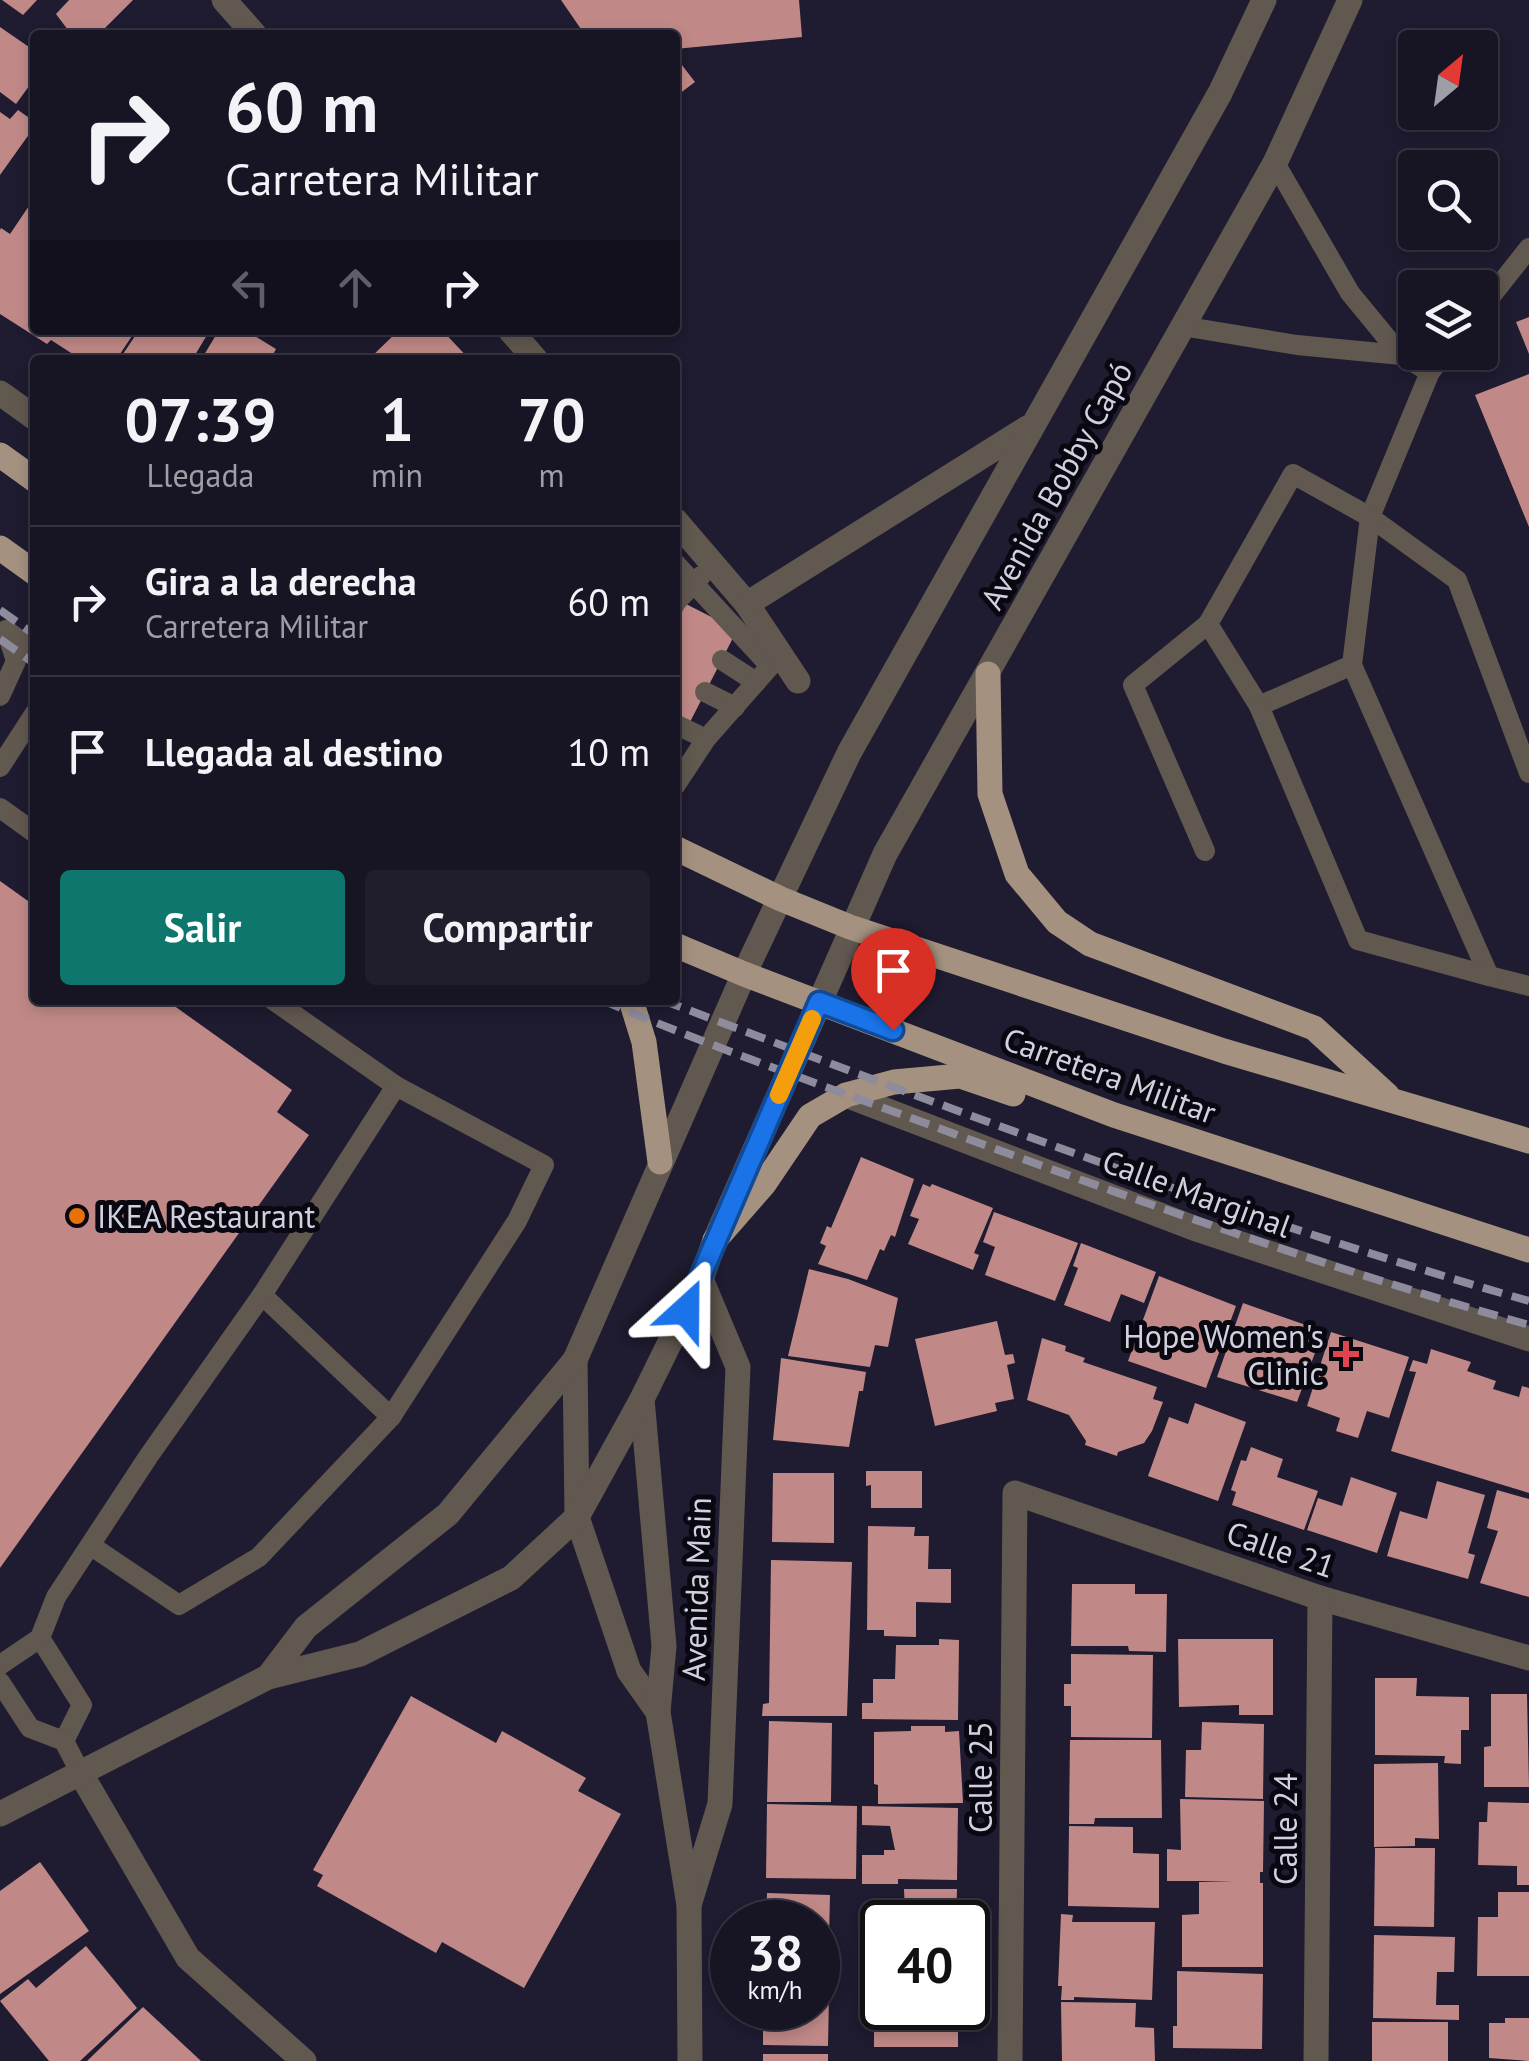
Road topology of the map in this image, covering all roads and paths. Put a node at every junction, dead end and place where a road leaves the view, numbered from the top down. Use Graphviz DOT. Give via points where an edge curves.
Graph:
graph roads {
  1 [pos="224,0"];
  2 [pos="1264,0"];
  3 [pos="1350,0"];
  4 [pos="250,30"];
  5 [pos="1275,163"];
  6 [pos="1529,248"];
  7 [pos="1498,287"];
  8 [pos="1182,326"];
  9 [pos="514,335"];
  10 [pos="1398,351"];
  11 [pos="532,355"];
  12 [pos="1398,356"];
  13 [pos="1426,370"];
  14 [pos="1430,372"];
  15 [pos="0,393"];
  16 [pos="30,414"];
  17 [pos="1031,426"];
  18 [pos="0,455"];
  19 [pos="30,476"];
  20 [pos="1370,517"];
  21 [pos="680,526"];
  22 [pos="0,548"];
  23 [pos="713,564"];
  24 [pos="30,569"];
  25 [pos="680,569"];
  26 [pos="694,584"];
  27 [pos="680,598"];
  28 [pos="748,604"];
  29 [pos="1208,624"];
  30 [pos="3,628"];
  31 [pos="30,647"];
  32 [pos="722,660"];
  33 [pos="775,660"];
  34 [pos="1352,665"];
  35 [pos="988,674"];
  36 [pos="798,681"];
  37 [pos="756,682"];
  38 [pos="706,692"];
  39 [pos="0,696"];
  40 [pos="1259,706"];
  41 [pos="735,707"];
  42 [pos="30,721"];
  43 [pos="680,726"];
  44 [pos="706,739"];
  45 [pos="0,767"];
  46 [pos="1529,773"];
  47 [pos="680,778"];
  48 [pos="0,808"];
  49 [pos="30,829"];
  50 [pos="680,850"];
  51 [pos="1205,851"];
  52 [pos="781,899"];
  53 [pos="850,927"];
  54 [pos="680,946"];
  55 [pos="746,971"];
  56 [pos="1489,976"];
  57 [pos="1529,986"];
  58 [pos="819,1002"];
  59 [pos="280,1005"];
  60 [pos="633,1005"];
  61 [pos="396,1086"];
  62 [pos="846,1096"];
  63 [pos="1394,1102"];
  64 [pos="1153,1127"];
  65 [pos="1529,1140"];
  66 [pos="660,1162"];
  67 [pos="715,1240"];
  68 [pos="1529,1250"];
  69 [pos="701,1280"];
  70 [pos="262,1295"];
  71 [pos="1529,1339"];
  72 [pos="574,1360"];
  73 [pos="642,1399"];
  74 [pos="391,1417"];
  75 [pos="1015,1493"];
  76 [pos="578,1518"];
  77 [pos="90,1546"];
  78 [pos="1320,1598"];
  79 [pos="40,1638"];
  80 [pos="1529,1658"];
  81 [pos="0,1665"];
  82 [pos="268,1677"];
  83 [pos="0,1682"];
  84 [pos="658,1712"];
  85 [pos="64,1741"];
  86 [pos="81,1774"];
  87 [pos="0,1814"];
  88 [pos="689,1905"];
  89 [pos="304,2061"];
  90 [pos="690,2061"];
  91 [pos="1010,2061"];
  92 [pos="1316,2061"];
  1 -- 4 [label="street"];
  2 -- 17 [label="street, Avenida Bobby Capó" via="1220,92"];
  3 -- 5 [label="street, Avenida Bobby Capó"];
  5 -- 8 [label="street, Avenida Bobby Capó"];
  5 -- 10 [label="lane" via="1350,293"];
  6 -- 7 [label="lane"];
  8 -- 12 [label="lane"];
  8 -- 35 [label="street, Avenida Bobby Capó"];
  9 -- 11 [label="street"];
  13 -- 14 [label="lane"];
  14 -- 20 [label="lane"];
  15 -- 16 [label="street"];
  17 -- 28 [label="street"];
  17 -- 52 [label="street, Avenida Bobby Capó" via="849,753"];
  18 -- 19 [label="main road"];
  20 -- 29 [label="lane" via="1292,474"];
  20 -- 34 [label="lane"];
  20 -- 46 [label="lane" via="1457,580"];
  21 -- 23 [label="street"];
  22 -- 24 [label="main road"];
  23 -- 26 [label="lane"];
  23 -- 28 [label="street"];
  25 -- 26 [label="lane"];
  26 -- 27 [label="lane"];
  26 -- 33 [label="lane"];
  28 -- 33 [label="street"];
  29 -- 40 [label="lane"];
  29 -- 51 [label="lane" via="1133,685"];
  30 -- 31 [label="lane"];
  30 -- 39 [label="lane" via="16,661"];
  32 -- 37 [label="lane"];
  33 -- 36 [label="street"];
  33 -- 37 [label="lane"];
  34 -- 40 [label="lane"];
  34 -- 56 [label="lane"];
  35 -- 53 [label="street, Avenida Bobby Capó"];
  35 -- 63 [label="main road" via="990,794 1017,874 1057,922 1090,944 1314,1028"];
  37 -- 41 [label="lane"];
  38 -- 41 [label="lane"];
  40 -- 56 [label="lane" via="1358,940"];
  41 -- 44 [label="lane"];
  42 -- 45 [label="lane"];
  43 -- 44 [label="lane"];
  44 -- 47 [label="lane"];
  48 -- 49 [label="lane"];
  50 -- 52 [label="main road, Carretera Militar"];
  52 -- 53 [label="main road, Carretera Militar"];
  52 -- 55 [label="street, Avenida Bobby Capó"];
  53 -- 58 [label="street, Avenida Bobby Capó"];
  53 -- 63 [label="main road, Carretera Militar"];
  54 -- 55 [label="main road, Carretera Militar"];
  55 -- 58 [label="main road, Carretera Militar"];
  55 -- 66 [label="street, Avenida Bobby Capó"];
  56 -- 57 [label="lane"];
  58 -- 64 [label="main road, Carretera Militar"];
  58 -- 67 [label="street, Avenida Bobby Capó"];
  59 -- 61 [label="lane"];
  60 -- 66 [label="main road"];
  61 -- 70 [label="lane"];
  61 -- 74 [label="lane" via="544,1166 518,1221"];
  62 -- 64 [label="main road" via="894,1082 960,1076 1108,1127"];
  62 -- 67 [label="main road" via="810,1116"];
  62 -- 71 [label="street, Calle Marginal" via="1198,1230"];
  63 -- 65 [label="main road, Carretera Militar"];
  64 -- 68 [label="main road, Carretera Militar"];
  66 -- 72 [label="street, Avenida Bobby Capó"];
  67 -- 69 [label="street, Avenida Bobby Capó"];
  69 -- 73 [label="street, Avenida Bobby Capó"];
  69 -- 88 [label="street, Avenida Main" via="738,1367 720,1804"];
  70 -- 74 [label="lane"];
  70 -- 77 [label="lane"];
  72 -- 76 [label="street"];
  72 -- 82 [label="street" via="448,1514 306,1627"];
  73 -- 76 [label="street, Avenida Bobby Capó"];
  73 -- 84 [label="street, Avenida Main" via="664,1646"];
  74 -- 77 [label="lane" via="259,1557 178,1605"];
  75 -- 78 [label="street, Calle 21"];
  75 -- 91 [label="street, Calle 25"];
  76 -- 82 [label="street, Avenida Bobby Capó" via="511,1578 360,1654"];
  76 -- 84 [label="street" via="630,1671"];
  77 -- 79 [label="lane" via="56,1598"];
  78 -- 80 [label="street, Calle 21"];
  78 -- 92 [label="street, Calle 24"];
  79 -- 81 [label="lane"];
  79 -- 85 [label="lane" via="82,1705"];
  82 -- 86 [label="street"];
  83 -- 85 [label="lane" via="30,1728"];
  84 -- 88 [label="street, Avenida Main"];
  85 -- 86 [label="lane"];
  86 -- 87 [label="street"];
  86 -- 89 [label="street" via="188,1958"];
  88 -- 90 [label="street, Avenida Main"];
}
